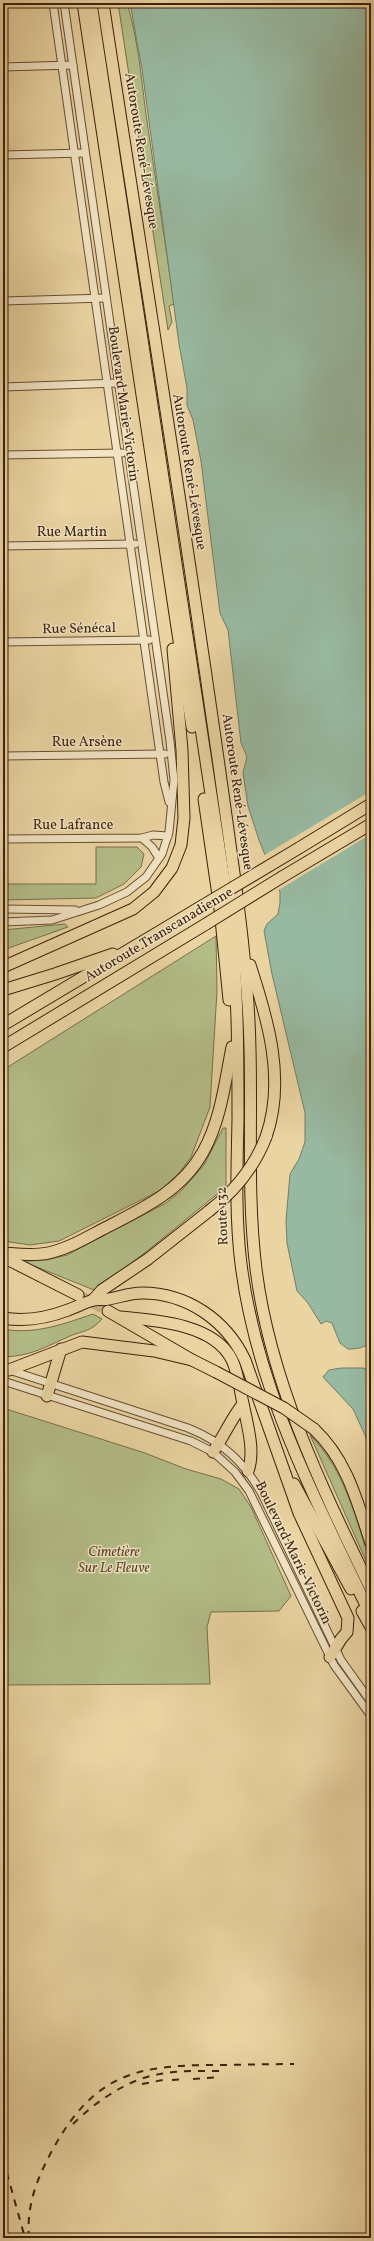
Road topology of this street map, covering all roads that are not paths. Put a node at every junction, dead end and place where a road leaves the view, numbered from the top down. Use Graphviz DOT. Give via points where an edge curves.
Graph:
graph roads {
  1 [pos="53,3"];
  2 [pos="64,3"];
  3 [pos="76,3"];
  4 [pos="83,3"];
  5 [pos="91,3"];
  6 [pos="103,3"];
  7 [pos="73,65"];
  8 [pos="62,66"];
  9 [pos="3,67"];
  10 [pos="85,153"];
  11 [pos="74,154"];
  12 [pos="3,155"];
  13 [pos="106,298"];
  14 [pos="95,300"];
  15 [pos="3,302"];
  16 [pos="118,383"];
  17 [pos="108,384"];
  18 [pos="3,386"];
  19 [pos="128,452"];
  20 [pos="118,453"];
  21 [pos="3,455"];
  22 [pos="142,543"];
  23 [pos="130,544"];
  24 [pos="3,546"];
  25 [pos="155,639"];
  26 [pos="144,640"];
  27 [pos="3,642"];
  28 [pos="172,753"];
  29 [pos="160,754"];
  30 [pos="3,756"];
  31 [pos="210,791"];
  32 [pos="371,804"];
  33 [pos="170,808"];
  34 [pos="371,824"];
  35 [pos="168,836"];
  36 [pos="142,838"];
  37 [pos="3,839"];
  38 [pos="159,858"];
  39 [pos="3,909"];
  40 [pos="79,910"];
  41 [pos="3,922"];
  42 [pos="144,940"];
  43 [pos="243,945"];
  44 [pos="40,951"];
  45 [pos="3,961"];
  46 [pos="3,967"];
  47 [pos="3,990"];
  48 [pos="3,1025"];
  49 [pos="3,1047"];
  50 [pos="232,1047"];
  51 [pos="237,1203"];
  52 [pos="3,1253"];
  53 [pos="3,1257"];
  54 [pos="78,1295"];
  55 [pos="94,1300"];
  56 [pos="108,1310"];
  57 [pos="120,1317"];
  58 [pos="3,1318"];
  59 [pos="61,1349"];
  60 [pos="192,1360"];
  61 [pos="6,1369"];
  62 [pos="3,1381"];
  63 [pos="50,1383"];
  64 [pos="47,1396"];
  65 [pos="243,1404"];
  66 [pos="216,1448"];
  67 [pos="278,1456"];
  68 [pos="248,1471"];
  69 [pos="371,1543"];
  70 [pos="371,1589"];
  71 [pos="371,1616"];
  72 [pos="371,1627"];
  73 [pos="335,1646"];
  74 [pos="371,1702"];
  75 [pos="371,1716"];
  1 -- 8 [label="street, Boulevard Marie-Victorin"];
  2 -- 7 [label="street, Boulevard Marie-Victorin"];
  3 -- 44 [label="highway" via="172,648 182,750 184,826 181,845 172,868 147,899 125,913"];
  4 -- 50 [label="highway" via="220,909"];
  5 -- 31 [label="highway, Autoroute René-Lévesque"];
  6 -- 43 [label="highway, Autoroute René-Lévesque" via="220,775"];
  7 -- 8 [label="street"];
  7 -- 10 [label="street, Boulevard Marie-Victorin"];
  8 -- 9 [label="street"];
  8 -- 11 [label="street, Boulevard Marie-Victorin"];
  10 -- 11 [label="street"];
  10 -- 13 [label="street, Boulevard Marie-Victorin"];
  11 -- 12 [label="street"];
  11 -- 14 [label="street, Boulevard Marie-Victorin"];
  13 -- 14 [label="street"];
  13 -- 16 [label="street, Boulevard Marie-Victorin"];
  14 -- 15 [label="street"];
  14 -- 17 [label="street, Boulevard Marie-Victorin"];
  16 -- 17 [label="street"];
  16 -- 19 [label="street, Boulevard Marie-Victorin"];
  17 -- 18 [label="street"];
  17 -- 20 [label="street, Boulevard Marie-Victorin"];
  19 -- 20 [label="street"];
  19 -- 22 [label="street, Boulevard Marie-Victorin"];
  20 -- 21 [label="street"];
  20 -- 23 [label="street, Boulevard Marie-Victorin"];
  22 -- 23 [label="street, Rue Martin"];
  22 -- 25 [label="street, Boulevard Marie-Victorin"];
  23 -- 24 [label="street, Rue Martin"];
  23 -- 26 [label="street, Boulevard Marie-Victorin"];
  25 -- 26 [label="street, Rue Sénécal"];
  25 -- 28 [label="street, Boulevard Marie-Victorin"];
  26 -- 27 [label="street, Rue Sénécal"];
  26 -- 29 [label="street, Boulevard Marie-Victorin"];
  28 -- 29 [label="street, Rue Arsène"];
  28 -- 33 [label="street, Boulevard Marie-Victorin" via="174,780"];
  29 -- 30 [label="street, Rue Arsène"];
  29 -- 33 [label="street, Boulevard Marie-Victorin"];
  31 -- 51 [label="highway, Route 132" via="235,971 238,1043"];
  32 -- 42 [label="highway, Autoroute Transcanadienne, bridge"];
  33 -- 35 [label="street, Boulevard Marie-Victorin"];
  34 -- 49 [label="highway, Autoroute Transcanadienne, bridge"];
  35 -- 36 [label="street, Rue Lafrance"];
  35 -- 38 [label="street, Boulevard Marie-Victorin"];
  36 -- 37 [label="street, Rue Lafrance"];
  36 -- 38 [label="street"];
  38 -- 40 [label="street, Boulevard Marie-Victorin" via="150,872 133,889 104,904"];
  39 -- 40 [label="street, Boulevard Marie-Victorin"];
  40 -- 41 [label="street, Boulevard Marie-Victorin" via="52,920"];
  42 -- 47 [label="highway" via="80,966"];
  42 -- 48 [label="highway, Autoroute Transcanadienne"];
  43 -- 55 [label="highway, bridge" via="262,1002 274,1064 274,1104 266,1137 243,1180 226,1198 143,1263 102,1290"];
  43 -- 70 [label="highway, Route 132" via="250,1044 252,1225 262,1303 277,1367 294,1414"];
  44 -- 45 [label="highway"];
  44 -- 46 [label="highway"];
  50 -- 51 [label="highway"];
  50 -- 52 [label="highway" via="220,1110 211,1136 198,1161 173,1188 146,1207 59,1250 33,1255"];
  51 -- 71 [label="highway, Route 132" via="244,1286 265,1377 289,1440"];
  53 -- 54 [label="highway"];
  55 -- 58 [label="highway" via="59,1314 38,1319"];
  55 -- 67 [label="highway" via="134,1294 157,1294 183,1301 211,1317 242,1353"];
  56 -- 57 [label="highway"];
  57 -- 60 [label="highway"];
  57 -- 65 [label="highway" via="192,1329 212,1338 232,1360"];
  59 -- 60 [label="highway" via="75,1343 87,1342 154,1351"];
  59 -- 61 [label="highway"];
  59 -- 63 [label="highway"];
  60 -- 69 [label="highway, bridge" via="284,1408 314,1429 332,1450 345,1471"];
  61 -- 63 [label="street, Boulevard Marie-Victorin"];
  62 -- 64 [label="street, Boulevard Marie-Victorin"];
  63 -- 64 [label="highway"];
  63 -- 66 [label="street, Boulevard Marie-Victorin" via="188,1428"];
  64 -- 66 [label="street, Boulevard Marie-Victorin"];
  65 -- 66 [label="highway"];
  65 -- 68 [label="highway" via="252,1459"];
  66 -- 68 [label="street, Boulevard Marie-Victorin" via="239,1459"];
  66 -- 73 [label="street, Boulevard Marie-Victorin" via="252,1496"];
  67 -- 72 [label="highway"];
  67 -- 73 [label="highway" via="299,1513 348,1618 349,1630"];
  68 -- 73 [label="street, Boulevard Marie-Victorin" via="262,1494"];
  73 -- 74 [label="street, Boulevard Marie-Victorin" via="347,1670"];
  73 -- 75 [label="street, Boulevard Marie-Victorin" via="344,1682"];
}
